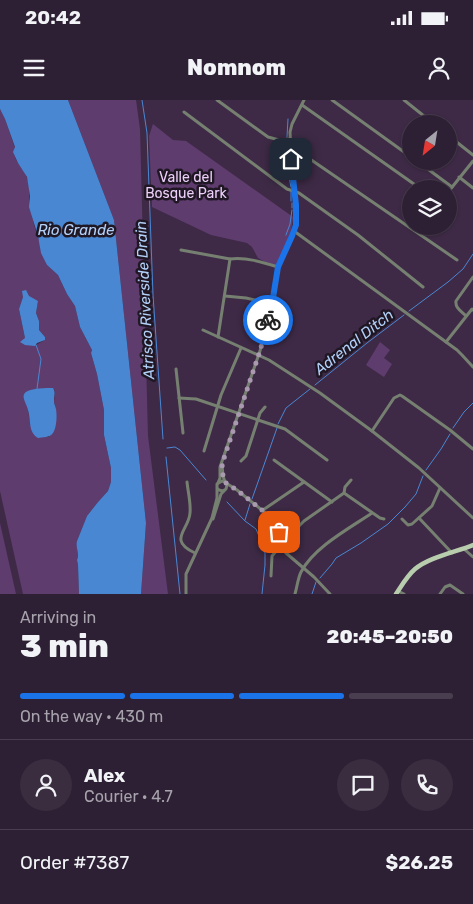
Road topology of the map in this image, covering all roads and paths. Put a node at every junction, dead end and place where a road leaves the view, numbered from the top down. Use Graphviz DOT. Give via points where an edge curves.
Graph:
graph roads {
  1 [pos="217,100"];
  2 [pos="332,100"];
  3 [pos="404,100"];
  4 [pos="302,102"];
  5 [pos="184,112"];
  6 [pos="423,115"];
  7 [pos="290,139"];
  8 [pos="458,143"];
  9 [pos="290,145"];
  10 [pos="402,151"];
  11 [pos="473,155"];
  12 [pos="473,161"];
  13 [pos="429,170"];
  14 [pos="459,177"];
  15 [pos="409,180"];
  16 [pos="443,180"];
  17 [pos="457,180"];
  18 [pos="473,188"];
  19 [pos="294,192"];
  20 [pos="294,231"];
  21 [pos="180,250"];
  22 [pos="230,259"];
  23 [pos="457,260"];
  24 [pos="278,267"];
  25 [pos="473,277"];
  26 [pos="423,286"];
  27 [pos="225,296"];
  28 [pos="272,304"];
  29 [pos="473,310"];
  30 [pos="466,316"];
  31 [pos="202,330"];
  32 [pos="218,337"];
  33 [pos="446,342"];
  34 [pos="242,348"];
  35 [pos="258,356"];
  36 [pos="473,367"];
  37 [pos="176,370"];
  38 [pos="179,398"];
  39 [pos="218,406"];
  40 [pos="265,407"];
  41 [pos="238,413"];
  42 [pos="258,419"];
  43 [pos="372,431"];
  44 [pos="183,433"];
  45 [pos="473,449"];
  46 [pos="204,451"];
  47 [pos="274,460"];
  48 [pos="327,460"];
  49 [pos="241,461"];
  50 [pos="222,464"];
  51 [pos="351,480"];
  52 [pos="187,482"];
  53 [pos="304,482"];
  54 [pos="218,483"];
  55 [pos="225,483"];
  56 [pos="217,488"];
  57 [pos="440,488"];
  58 [pos="224,491"];
  59 [pos="344,493"];
  60 [pos="246,497"];
  61 [pos="332,502"];
  62 [pos="263,510"];
  63 [pos="372,513"];
  64 [pos="418,518"];
  65 [pos="473,518"];
  66 [pos="384,519"];
  67 [pos="402,519"];
  68 [pos="204,535"];
  69 [pos="473,545"];
  70 [pos="281,547"];
  71 [pos="464,548"];
  72 [pos="195,553"];
  73 [pos="452,553"];
  74 [pos="473,557"];
  75 [pos="303,568"];
  76 [pos="270,576"];
  77 [pos="397,593"];
  78 [pos="186,594"];
  79 [pos="295,594"];
  80 [pos="330,594"];
  81 [pos="404,594"];
  82 [pos="440,594"];
  83 [pos="463,594"];
  1 -- 7 [label="street" via="268,137"];
  2 -- 10 [label="street"];
  3 -- 6 [label="street"];
  4 -- 7 [label="street" via="292,124"];
  4 -- 15 [label="street"];
  5 -- 19 [label="street"];
  7 -- 9 [label="street"];
  8 -- 11 [label="street"];
  9 -- 19 [label="street"];
  9 -- 23 [label="street"];
  12 -- 14 [label="street"];
  13 -- 16 [label="street"];
  14 -- 17 [label="street"];
  14 -- 18 [label="street"];
  19 -- 20 [label="street"];
  19 -- 26 [label="street" via="358,235"];
  20 -- 24 [label="street"];
  20 -- 33 [label="street"];
  21 -- 22 [label="street"];
  22 -- 24 [label="street" via="257,260"];
  22 -- 27 [label="street"];
  24 -- 28 [label="street"];
  25 -- 30 [label="street" via="456,300 456,306"];
  27 -- 28 [label="street"];
  27 -- 32 [label="street"];
  28 -- 35 [label="street"];
  29 -- 30 [label="street"];
  30 -- 33 [label="street"];
  31 -- 32 [label="street"];
  32 -- 34 [label="street"];
  33 -- 36 [label="street"];
  34 -- 35 [label="street"];
  34 -- 39 [label="street"];
  35 -- 41 [label="street"];
  35 -- 43 [label="street" via="307,384"];
  37 -- 38 [label="street"];
  38 -- 39 [label="street"];
  38 -- 44 [label="street"];
  39 -- 41 [label="street"];
  39 -- 46 [label="street"];
  40 -- 42 [label="street"];
  41 -- 42 [label="street"];
  41 -- 50 [label="street"];
  42 -- 48 [label="street" via="289,431"];
  42 -- 49 [label="street" via="246,456"];
  43 -- 45 [label="street" via="394,398 400,395"];
  43 -- 57 [label="street"];
  47 -- 53 [label="street"];
  50 -- 54 [label="street"];
  50 -- 55 [label="street"];
  51 -- 59 [label="street"];
  52 -- 72 [label="street" via="190,515 181,538 184,547"];
  53 -- 61 [label="street"];
  53 -- 62 [label="street"];
  54 -- 55 [label="street"];
  54 -- 56 [label="street"];
  55 -- 58 [label="street"];
  55 -- 60 [label="street"];
  56 -- 58 [label="street"];
  56 -- 68 [label="street" via="213,513"];
  57 -- 64 [label="street" via="432,506"];
  57 -- 65 [label="street"];
  58 -- 60 [label="street" via="230,489"];
  58 -- 68 [label="street"];
  59 -- 61 [label="street"];
  59 -- 63 [label="street"];
  60 -- 62 [label="street"];
  61 -- 70 [label="street" via="298,526"];
  62 -- 70 [label="street" via="277,525"];
  63 -- 66 [label="street"];
  63 -- 75 [label="street" via="321,548"];
  64 -- 67 [label="street" via="408,525"];
  64 -- 73 [label="street"];
  68 -- 72 [label="street"];
  69 -- 71 [label="main road"];
  70 -- 75 [label="street"];
  70 -- 76 [label="street" via="272,556"];
  71 -- 73 [label="main road"];
  71 -- 74 [label="street"];
  72 -- 78 [label="street" via="186,574"];
  73 -- 77 [label="main road" via="416,569"];
  75 -- 79 [label="street"];
  75 -- 80 [label="street"];
  77 -- 81 [label="street"];
  82 -- 83 [label="street" via="450,585"];
}
